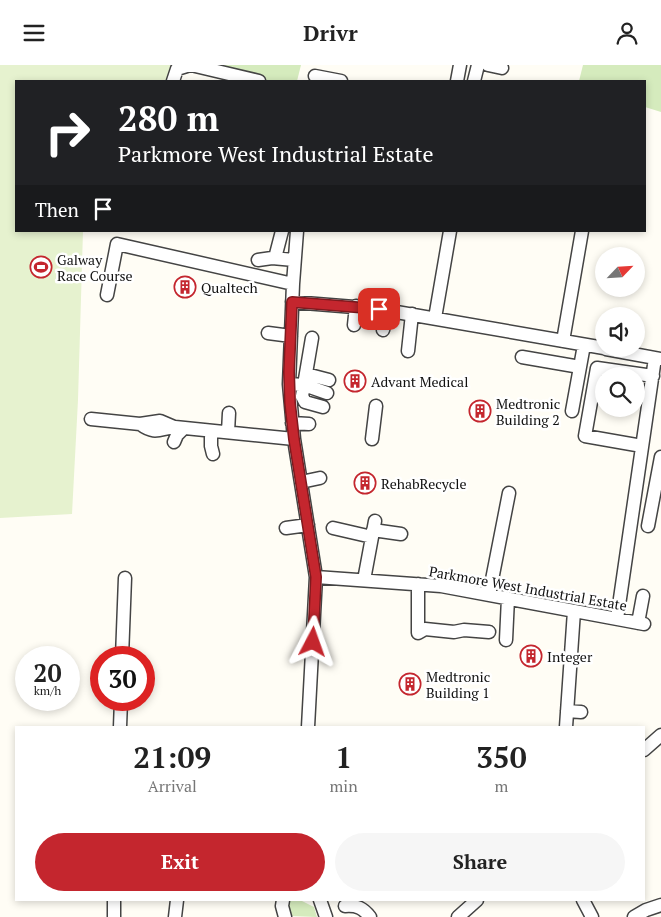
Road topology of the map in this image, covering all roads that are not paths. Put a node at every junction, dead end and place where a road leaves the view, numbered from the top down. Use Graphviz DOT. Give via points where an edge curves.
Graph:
graph roads {
  1 [pos="190,65"];
  2 [pos="460,65"];
  3 [pos="478,65"];
  4 [pos="488,65"];
  5 [pos="502,68"];
  6 [pos="315,74"];
  7 [pos="173,80"];
  8 [pos="255,80"];
  9 [pos="337,80"];
  10 [pos="457,80"];
  11 [pos="474,80"];
  12 [pos="282,232"];
  13 [pos="297,232"];
  14 [pos="450,232"];
  15 [pos="582,232"];
  16 [pos="275,258"];
  17 [pos="258,260"];
  18 [pos="294,260"];
  19 [pos="293,284"];
  20 [pos="107,295"];
  21 [pos="292,302"];
  22 [pos="356,306"];
  23 [pos="388,310"];
  24 [pos="412,314"];
  25 [pos="435,318"];
  26 [pos="354,325"];
  27 [pos="383,330"];
  28 [pos="268,333"];
  29 [pos="291,336"];
  30 [pos="312,338"];
  31 [pos="563,341"];
  32 [pos="584,345"];
  33 [pos="595,347"];
  34 [pos="408,351"];
  35 [pos="645,356"];
  36 [pos="522,357"];
  37 [pos="658,358"];
  38 [pos="580,367"];
  39 [pos="653,376"];
  40 [pos="305,379"];
  41 [pos="329,380"];
  42 [pos="289,384"];
  43 [pos="327,393"];
  44 [pos="376,406"];
  45 [pos="323,407"];
  46 [pos="572,411"];
  47 [pos="229,413"];
  48 [pos="91,419"];
  49 [pos="292,423"];
  50 [pos="309,424"];
  51 [pos="179,428"];
  52 [pos="210,431"];
  53 [pos="228,432"];
  54 [pos="294,439"];
  55 [pos="372,439"];
  56 [pos="174,442"];
  57 [pos="642,446"];
  58 [pos="213,454"];
  59 [pos="661,457"];
  60 [pos="320,478"];
  61 [pos="301,482"];
  62 [pos="509,493"];
  63 [pos="308,525"];
  64 [pos="648,526"];
  65 [pos="286,528"];
  66 [pos="333,528"];
  67 [pos="373,530"];
  68 [pos="401,534"];
  69 [pos="125,577"];
  70 [pos="316,577"];
  71 [pos="364,580"];
  72 [pos="418,584"];
  73 [pos="490,595"];
  74 [pos="643,596"];
  75 [pos="508,599"];
  76 [pos="574,611"];
  77 [pos="618,619"];
  78 [pos="489,632"];
  79 [pos="506,640"];
  80 [pos="122,646"];
  81 [pos="121,711"];
  82 [pos="567,711"];
  83 [pos="582,712"];
  84 [pos="120,726"];
  85 [pos="308,726"];
  86 [pos="566,726"];
  87 [pos="661,735"];
  88 [pos="645,749"];
  89 [pos="114,901"];
  90 [pos="177,901"];
  91 [pos="284,901"];
  92 [pos="320,901"];
  93 [pos="476,901"];
  94 [pos="584,901"];
  95 [pos="661,905"];
  96 [pos="345,906"];
  97 [pos="114,917"];
  98 [pos="175,917"];
  99 [pos="285,917"];
  100 [pos="326,917"];
  101 [pos="370,917"];
  102 [pos="458,917"];
  103 [pos="592,917"];
  104 [pos="634,917"];
  1 -- 7 [label="street" via="177,69"];
  1 -- 8 [label="street"];
  2 -- 10 [label="street"];
  3 -- 11 [label="street"];
  4 -- 5 [label="street"];
  6 -- 9 [label="street"];
  12 -- 16 [label="street"];
  13 -- 18 [label="street"];
  14 -- 25 [label="street"];
  15 -- 31 [label="street"];
  16 -- 17 [label="street"];
  16 -- 18 [label="street"];
  18 -- 19 [label="street"];
  19 -- 20 [label="street" via="117,244"];
  19 -- 21 [label="street"];
  21 -- 22 [label="street"];
  21 -- 29 [label="street"];
  22 -- 23 [label="street"];
  22 -- 26 [label="street"];
  23 -- 24 [label="street"];
  23 -- 27 [label="street"];
  24 -- 25 [label="street"];
  24 -- 34 [label="street"];
  25 -- 31 [label="street"];
  28 -- 29 [label="street"];
  29 -- 42 [label="street"];
  30 -- 40 [label="street"];
  31 -- 32 [label="street"];
  32 -- 33 [label="street"];
  32 -- 38 [label="street"];
  35 -- 37 [label="street"];
  36 -- 38 [label="street"];
  37 -- 39 [label="street"];
  38 -- 46 [label="street"];
  39 -- 57 [label="street"];
  39 -- 57 [label="street" via="597,367 585,436"];
  40 -- 41 [label="street"];
  40 -- 42 [label="street"];
  40 -- 43 [label="street"];
  40 -- 45 [label="street" via="302,396 305,402"];
  42 -- 49 [label="street"];
  44 -- 55 [label="street"];
  47 -- 53 [label="street"];
  48 -- 51 [label="street" via="140,424 160,421"];
  49 -- 50 [label="street"];
  49 -- 54 [label="street"];
  51 -- 52 [label="street"];
  51 -- 56 [label="street"];
  52 -- 53 [label="street"];
  52 -- 58 [label="street"];
  53 -- 54 [label="street"];
  54 -- 61 [label="street"];
  57 -- 77 [label="street"];
  59 -- 64 [label="street"];
  60 -- 61 [label="street"];
  61 -- 63 [label="street"];
  62 -- 73 [label="street"];
  63 -- 65 [label="street"];
  63 -- 70 [label="street"];
  66 -- 67 [label="street"];
  67 -- 68 [label="street"];
  67 -- 71 [label="street"];
  69 -- 80 [label="street"];
  70 -- 71 [label="street, Parkmore West Industrial Estate"];
  70 -- 85 [label="street"];
  71 -- 72 [label="street, Parkmore West Industrial Estate"];
  72 -- 73 [label="street, Parkmore West Industrial Estate"];
  72 -- 78 [label="street" via="418,633 425,629"];
  73 -- 75 [label="street, Parkmore West Industrial Estate"];
  74 -- 77 [label="street, Parkmore West Industrial Estate" via="641,623"];
  75 -- 76 [label="street, Parkmore West Industrial Estate"];
  75 -- 79 [label="street"];
  76 -- 77 [label="street, Parkmore West Industrial Estate"];
  76 -- 82 [label="street" via="563,697"];
  81 -- 84 [label="street"];
  82 -- 83 [label="street"];
  82 -- 86 [label="street"];
  87 -- 88 [label="street"];
  89 -- 97 [label="street"];
  90 -- 98 [label="street"];
  91 -- 99 [label="street"];
  92 -- 100 [label="street"];
  93 -- 102 [label="street"];
  94 -- 103 [label="street"];
  95 -- 104 [label="street"];
  96 -- 101 [label="street" via="359,907"];
}
